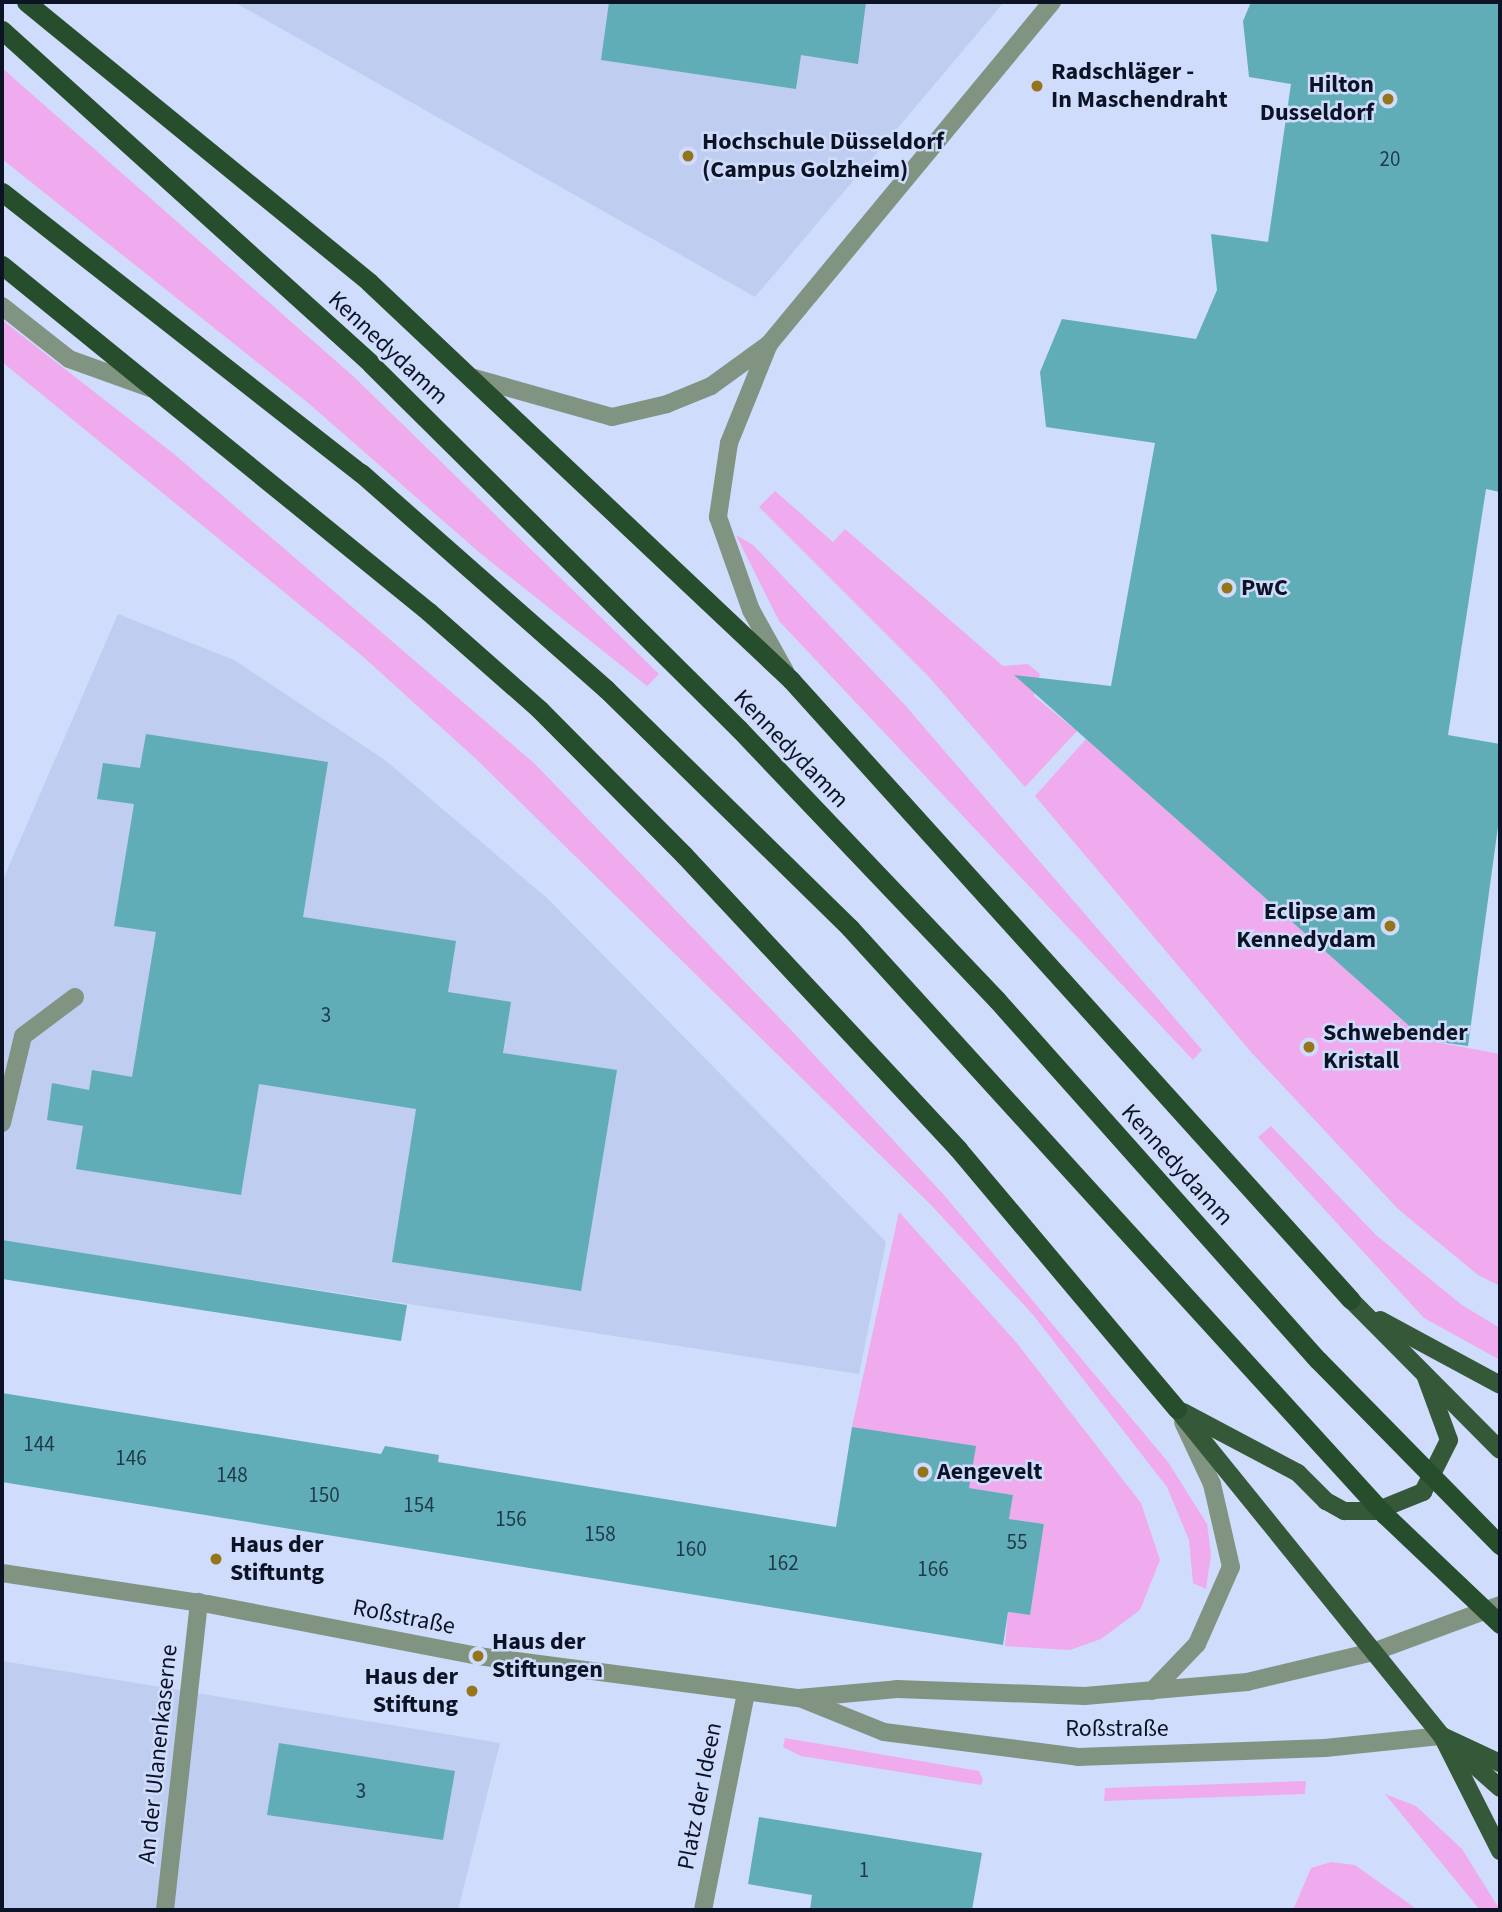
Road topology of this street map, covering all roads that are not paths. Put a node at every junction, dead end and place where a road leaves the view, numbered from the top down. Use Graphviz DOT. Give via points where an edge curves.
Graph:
graph roads {
  1 [pos="26,2"];
  2 [pos="1052,2"];
  3 [pos="2,30"];
  4 [pos="2,192"];
  5 [pos="2,265"];
  6 [pos="2,306"];
  7 [pos="769,344"];
  8 [pos="474,378"];
  9 [pos="154,390"];
  10 [pos="790,680"];
  11 [pos="75,997"];
  12 [pos="2,1123"];
  13 [pos="1351,1300"];
  14 [pos="1426,1377"];
  15 [pos="1500,1385"];
  16 [pos="1177,1409"];
  17 [pos="1500,1450"];
  18 [pos="1500,1545"];
  19 [pos="2,1573"];
  20 [pos="199,1602"];
  21 [pos="1496,1615"];
  22 [pos="1373,1652"];
  23 [pos="1152,1691"];
  24 [pos="746,1692"];
  25 [pos="799,1698"];
  26 [pos="1442,1736"];
  27 [pos="1500,1763"];
  28 [pos="1500,1788"];
  29 [pos="1500,1851"];
  30 [pos="165,1910"];
  31 [pos="704,1910"];
  1 -- 8 [label="highway, Kennedydamm" via="238,171"];
  2 -- 7 [label="street"];
  3 -- 18 [label="highway, Kennedydamm" via="371,364 739,729 978,980 1318,1360"];
  4 -- 21 [label="highway" via="470,564 850,928 1384,1514"];
  5 -- 9 [label="highway"];
  6 -- 9 [label="street" via="69,359"];
  7 -- 8 [label="street" via="711,386 667,404 612,417"];
  7 -- 10 [label="street" via="729,443 718,517 751,610"];
  8 -- 10 [label="highway, Kennedydamm"];
  9 -- 16 [label="highway" via="429,612 540,710 684,855 958,1149"];
  10 -- 13 [label="highway, Kennedydamm"];
  11 -- 12 [label="street" via="23,1036"];
  13 -- 14 [label="main road, Kennedydamm"];
  13 -- 15 [label="main road" via="1414,1342"];
  14 -- 16 [label="main road" via="1449,1440 1423,1492 1376,1511 1344,1511 1326,1501 1298,1472"];
  14 -- 17 [label="main road, Kennedydamm"];
  16 -- 22 [label="main road"];
  16 -- 23 [label="street" via="1212,1484 1231,1567 1197,1644"];
  19 -- 20 [label="street, Roßstraße"];
  20 -- 24 [label="street, Roßstraße" via="478,1656"];
  20 -- 30 [label="street, An der Ulanenkaserne"];
  21 -- 22 [label="street, Roßstraße"];
  22 -- 23 [label="street, Roßstraße" via="1247,1682"];
  22 -- 26 [label="main road"];
  23 -- 25 [label="street, Roßstraße" via="1050,1698 897,1689"];
  24 -- 25 [label="street, Roßstraße"];
  24 -- 31 [label="street, Platz der Ideen"];
  25 -- 26 [label="street, Roßstraße" via="884,1732 1078,1757 1325,1748"];
  26 -- 27 [label="main road"];
  26 -- 28 [label="main road"];
  26 -- 29 [label="main road"];
}
